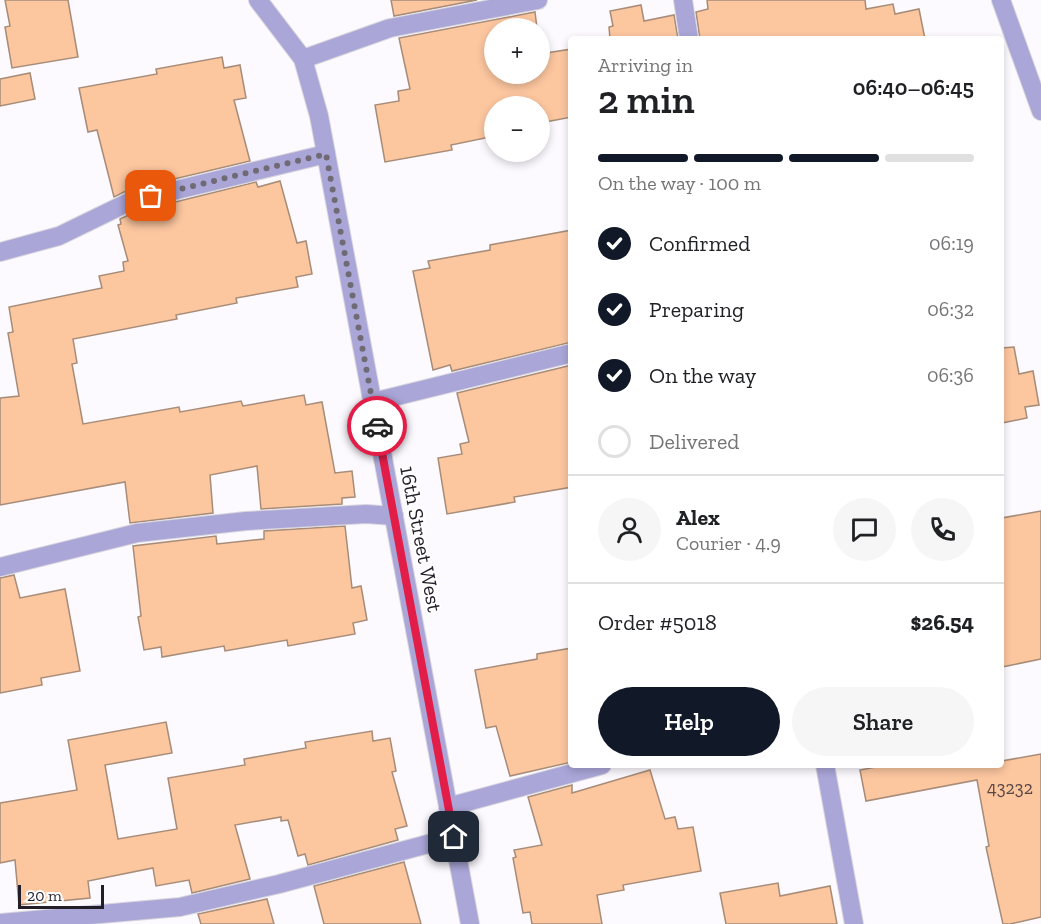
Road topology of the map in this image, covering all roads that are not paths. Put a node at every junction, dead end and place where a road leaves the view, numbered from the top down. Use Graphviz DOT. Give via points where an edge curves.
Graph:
graph roads {
  1 [pos="258,0"];
  2 [pos="538,0"];
  3 [pos="683,0"];
  4 [pos="1000,0"];
  5 [pos="689,36"];
  6 [pos="303,59"];
  7 [pos="1041,111"];
  8 [pos="326,154"];
  9 [pos="0,252"];
  10 [pos="568,354"];
  11 [pos="373,402"];
  12 [pos="394,516"];
  13 [pos="0,567"];
  14 [pos="591,768"];
  15 [pos="826,768"];
  16 [pos="448,807"];
  17 [pos="454,837"];
  18 [pos="75,920"];
  19 [pos="0,923"];
  20 [pos="470,924"];
  21 [pos="854,924"];
  1 -- 6 [label="street, 16th Street West"];
  2 -- 6 [label="street" via="390,28"];
  3 -- 5 [label="street"];
  4 -- 7 [label="street"];
  6 -- 8 [label="street, 16th Street West"];
  8 -- 9 [label="street" via="130,201 59,236"];
  8 -- 11 [label="street, 16th Street West"];
  10 -- 11 [label="street"];
  11 -- 12 [label="street, 16th Street West"];
  12 -- 13 [label="street" via="246,521 137,533"];
  12 -- 16 [label="street, 16th Street West"];
  14 -- 16 [label="street"];
  15 -- 21 [label="street"];
  16 -- 17 [label="street, 16th Street West"];
  17 -- 18 [label="street" via="180,907"];
  17 -- 20 [label="street, 16th Street West"];
  18 -- 19 [label="street"];
}
